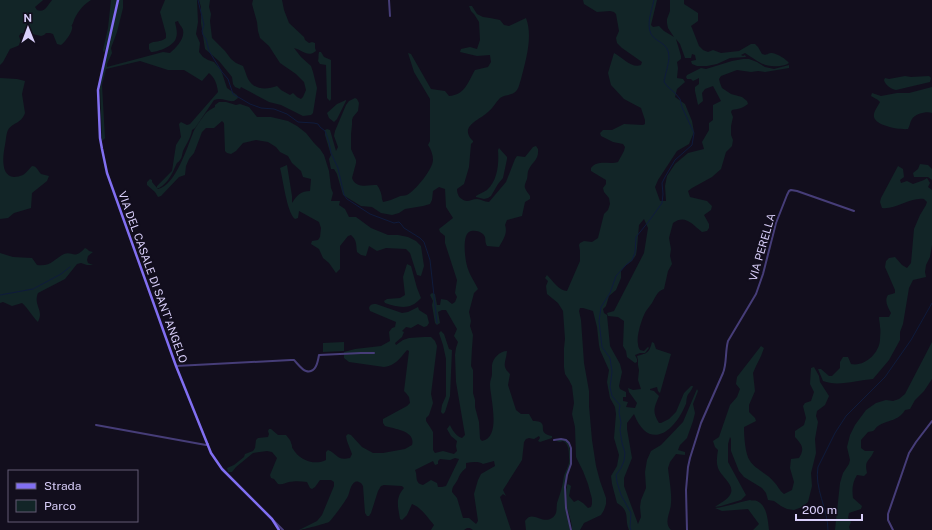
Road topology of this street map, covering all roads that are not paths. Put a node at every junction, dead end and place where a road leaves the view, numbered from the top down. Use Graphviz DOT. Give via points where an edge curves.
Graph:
graph roads {
  1 [pos="118,0"];
  2 [pos="390,0"];
  3 [pos="390,16"];
  4 [pos="854,211"];
  5 [pos="374,353"];
  6 [pos="176,366"];
  7 [pos="932,421"];
  8 [pos="96,425"];
  9 [pos="554,440"];
  10 [pos="208,444"];
  11 [pos="272,519"];
  12 [pos="279,530"];
  13 [pos="283,530"];
  14 [pos="571,530"];
  15 [pos="687,530"];
  16 [pos="893,530"];
  1 -- 6 [label="main road, VIA DEL CASALE DI SANT'ANGELO" via="98,86 102,149 113,192"];
  2 -- 3 [label="street"];
  4 -- 15 [label="street, VIA PERELLA" via="797,191 791,190 787,194 776,223 763,276 756,294 728,342 722,378 701,423 691,454 686,490"];
  5 -- 6 [label="street" via="319,355 315,368 308,371 294,360"];
  6 -- 10 [label="main road, VIA DEL CASALE DI SANT'ANGELO"];
  7 -- 16 [label="street" via="911,449 904,467 888,515"];
  8 -- 10 [label="street"];
  9 -- 14 [label="street" via="566,440 571,448 571,464 565,487"];
  10 -- 11 [label="main road, VIA DEL CASALE DI SANT'ANGELO" via="222,469"];
  11 -- 12 [label="main road, VIA DEL CASALE DI SANT'ANGELO"];
  11 -- 13 [label="street"];
}
